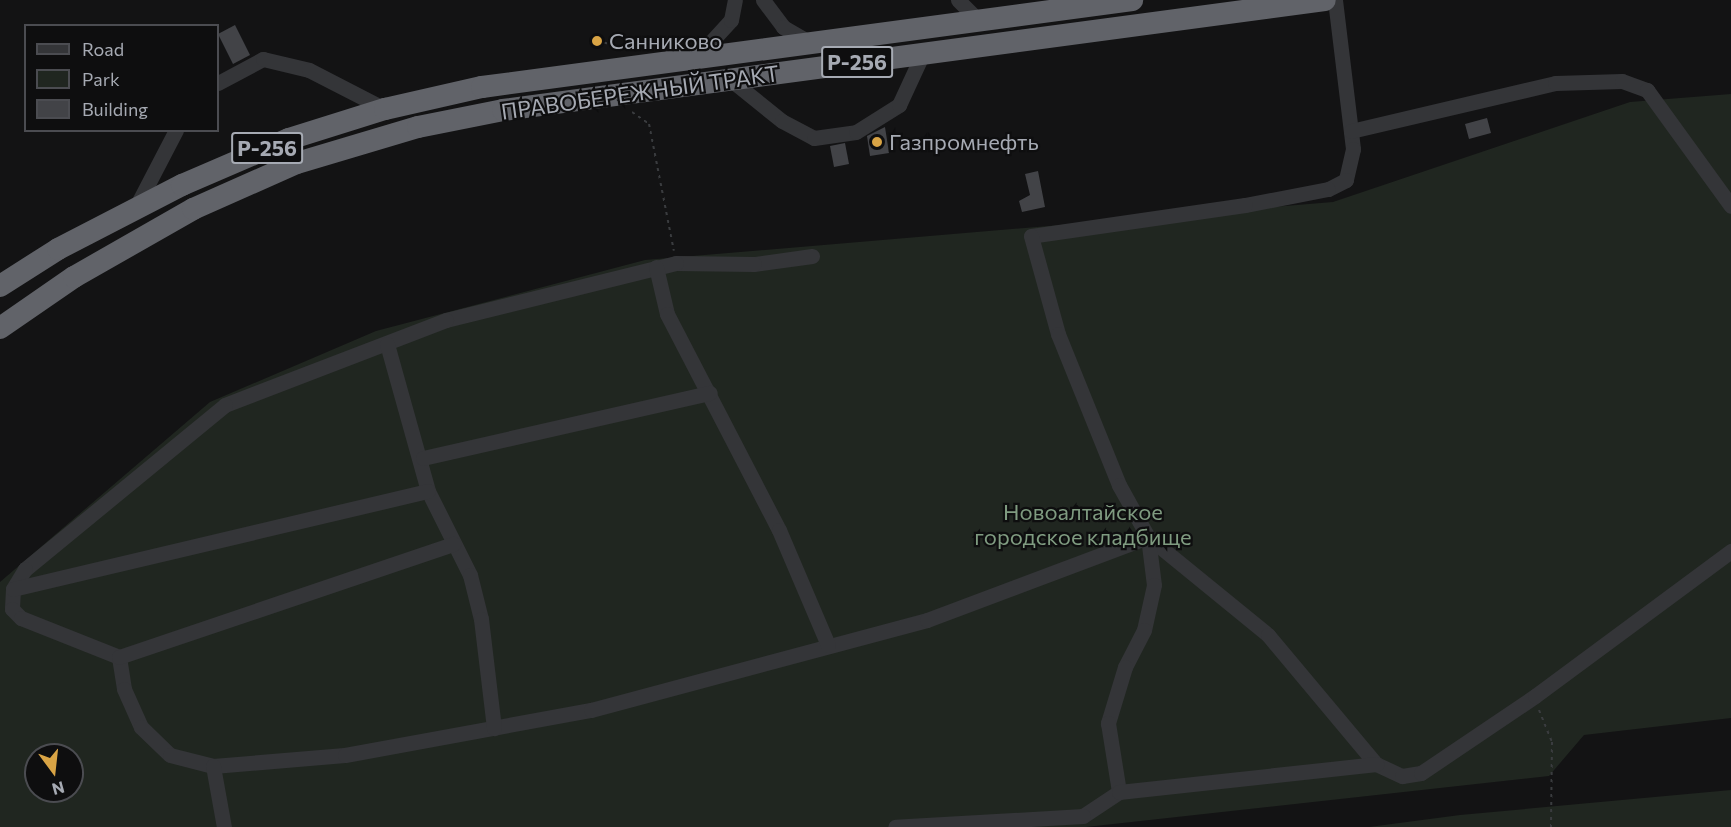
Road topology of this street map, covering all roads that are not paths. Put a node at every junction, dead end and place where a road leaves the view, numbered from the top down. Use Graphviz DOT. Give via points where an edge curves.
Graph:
graph roads {
  1 [pos="735,0"];
  2 [pos="763,0"];
  3 [pos="958,0"];
  4 [pos="1132,0"];
  5 [pos="1325,0"];
  6 [pos="1335,0"];
  7 [pos="978,20"];
  8 [pos="809,42"];
  9 [pos="923,53"];
  10 [pos="697,57"];
  11 [pos="731,80"];
  12 [pos="219,82"];
  13 [pos="385,109"];
  14 [pos="1351,131"];
  15 [pos="175,132"];
  16 [pos="1731,206"];
  17 [pos="135,207"];
  18 [pos="812,256"];
  19 [pos="656,267"];
  20 [pos="0,286"];
  21 [pos="2,326"];
  22 [pos="387,344"];
  23 [pos="710,393"];
  24 [pos="423,458"];
  25 [pos="428,491"];
  26 [pos="1148,537"];
  27 [pos="453,544"];
  28 [pos="1731,551"];
  29 [pos="13,589"];
  30 [pos="828,645"];
  31 [pos="119,657"];
  32 [pos="494,728"];
  33 [pos="1376,764"];
  34 [pos="213,766"];
  35 [pos="1119,792"];
  36 [pos="225,827"];
  37 [pos="895,827"];
  1 -- 10 [label="street" via="730,20"];
  2 -- 8 [label="street" via="783,27"];
  3 -- 7 [label="street"];
  4 -- 7 [label="highway, ПРАВОБЕРЕЖНЫЙ ТРАКТ / Р-256"];
  5 -- 9 [label="highway, ПРАВОБЕРЕЖНЫЙ ТРАКТ / Р-256"];
  6 -- 14 [label="street"];
  7 -- 8 [label="highway, ПРАВОБЕРЕЖНЫЙ ТРАКТ / Р-256"];
  8 -- 10 [label="highway, ПРАВОБЕРЕЖНЫЙ ТРАКТ / Р-256"];
  9 -- 11 [label="highway, ПРАВОБЕРЕЖНЫЙ ТРАКТ / Р-256"];
  9 -- 11 [label="street" via="899,105 856,132 814,138 782,121"];
  10 -- 13 [label="highway, ПРАВОБЕРЕЖНЫЙ ТРАКТ / Р-256" via="482,87"];
  11 -- 21 [label="highway, ПРАВОБЕРЕЖНЫЙ ТРАКТ / Р-256" via="503,110 328,152 193,209 74,277"];
  12 -- 13 [label="street" via="263,58 309,70"];
  13 -- 17 [label="highway, ПРАВОБЕРЕЖНЫЙ ТРАКТ / Р-256" via="289,139"];
  14 -- 16 [label="street" via="1555,83 1622,81 1647,90"];
  14 -- 26 [label="street" via="1352,166 1346,180 1328,189 1031,236 1058,334 1119,485"];
  15 -- 17 [label="street"];
  17 -- 20 [label="highway, ПРАВОБЕРЕЖНЫЙ ТРАКТ / Р-256"];
  18 -- 19 [label="street" via="754,264 676,263"];
  19 -- 22 [label="street" via="446,320"];
  19 -- 23 [label="street" via="667,314"];
  22 -- 24 [label="street"];
  22 -- 29 [label="street" via="225,405 123,483 25,569"];
  23 -- 24 [label="street"];
  23 -- 30 [label="street"];
  24 -- 25 [label="street"];
  25 -- 27 [label="street"];
  25 -- 29 [label="street"];
  26 -- 30 [label="street" via="927,620"];
  26 -- 33 [label="street" via="1268,635"];
  26 -- 35 [label="street" via="1152,596 1108,723"];
  27 -- 31 [label="street"];
  27 -- 32 [label="street" via="470,575 481,618"];
  28 -- 33 [label="street" via="1535,696 1421,773 1402,776"];
  29 -- 31 [label="street" via="12,609 21,618"];
  30 -- 32 [label="street" via="591,711"];
  31 -- 34 [label="street" via="124,689 141,727 170,755"];
  32 -- 34 [label="street" via="345,755"];
  33 -- 35 [label="street"];
  34 -- 36 [label="street"];
  35 -- 37 [label="street" via="1083,816"];
}
